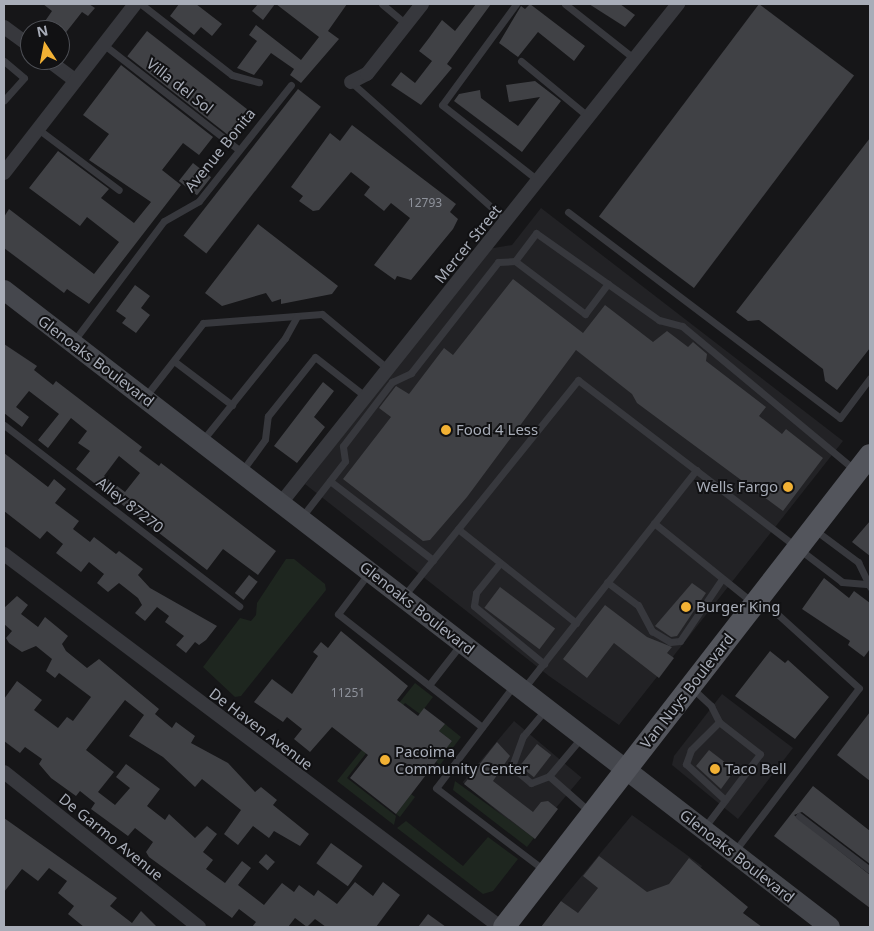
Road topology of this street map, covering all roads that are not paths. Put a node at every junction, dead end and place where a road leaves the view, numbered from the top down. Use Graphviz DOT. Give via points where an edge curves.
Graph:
graph roads {
  1 [pos="134,4"];
  2 [pos="140,4"];
  3 [pos="382,4"];
  4 [pos="422,4"];
  5 [pos="516,4"];
  6 [pos="566,4"];
  7 [pos="678,4"];
  8 [pos="406,24"];
  9 [pos="4,27"];
  10 [pos="20,39"];
  11 [pos="104,44"];
  12 [pos="4,61"];
  13 [pos="521,61"];
  14 [pos="636,61"];
  15 [pos="62,70"];
  16 [pos="75,80"];
  17 [pos="259,82"];
  18 [pos="351,82"];
  19 [pos="291,85"];
  20 [pos="4,100"];
  21 [pos="590,118"];
  22 [pos="38,129"];
  23 [pos="239,150"];
  24 [pos="4,173"];
  25 [pos="539,181"];
  26 [pos="119,190"];
  27 [pos="568,212"];
  28 [pos="507,221"];
  29 [pos="515,261"];
  30 [pos="608,284"];
  31 [pos="4,290"];
  32 [pos="296,316"];
  33 [pos="73,342"];
  34 [pos="174,361"];
  35 [pos="388,369"];
  36 [pos="870,378"];
  37 [pos="144,397"];
  38 [pos="366,397"];
  39 [pos="232,405"];
  40 [pos="4,425"];
  41 [pos="202,441"];
  42 [pos="864,463"];
  43 [pos="696,470"];
  44 [pos="242,472"];
  45 [pos="330,481"];
  46 [pos="281,503"];
  47 [pos="301,518"];
  48 [pos="654,523"];
  49 [pos="458,529"];
  50 [pos="813,529"];
  51 [pos="798,548"];
  52 [pos="4,554"];
  53 [pos="433,560"];
  54 [pos="500,563"];
  55 [pos="370,572"];
  56 [pos="722,578"];
  57 [pos="608,582"];
  58 [pos="868,586"];
  59 [pos="402,597"];
  60 [pos="757,601"];
  61 [pos="239,606"];
  62 [pos="576,623"];
  63 [pos="461,643"];
  64 [pos="544,664"];
  65 [pos="429,685"];
  66 [pos="519,687"];
  67 [pos="690,687"];
  68 [pos="546,709"];
  69 [pos="719,722"];
  70 [pos="482,727"];
  71 [pos="582,737"];
  72 [pos="626,771"];
  73 [pos="4,772"];
  74 [pos="549,776"];
  75 [pos="725,800"];
  76 [pos="592,815"];
  77 [pos="799,816"];
  78 [pos="702,830"];
  79 [pos="733,854"];
  80 [pos="870,870"];
  81 [pos="548,874"];
  82 [pos="199,927"];
  83 [pos="502,927"];
  84 [pos="830,927"];
  1 -- 11 [label="street"];
  2 -- 17 [label="lane" via="232,75"];
  3 -- 8 [label="lane"];
  4 -- 8 [label="street"];
  5 -- 25 [label="lane" via="442,105"];
  6 -- 14 [label="lane"];
  7 -- 14 [label="street, Mercer Street"];
  8 -- 18 [label="street" via="367,74"];
  9 -- 10 [label="street"];
  11 -- 16 [label="street"];
  11 -- 23 [label="lane, Villa del Sol"];
  12 -- 20 [label="lane" via="24,78"];
  13 -- 21 [label="lane"];
  14 -- 21 [label="street, Mercer Street"];
  15 -- 16 [label="street"];
  16 -- 22 [label="street"];
  18 -- 28 [label="lane"];
  19 -- 23 [label="lane, Avenue Bonita"];
  21 -- 25 [label="street, Mercer Street"];
  22 -- 24 [label="street"];
  22 -- 26 [label="lane"];
  23 -- 33 [label="lane, Avenue Bonita" via="199,201 164,221"];
  25 -- 28 [label="street, Mercer Street"];
  27 -- 36 [label="lane" via="840,418"];
  28 -- 35 [label="street, Mercer Street"];
  29 -- 30 [label="lane" via="536,233"];
  29 -- 30 [label="lane" via="585,314"];
  29 -- 45 [label="lane" via="498,262 411,373 392,382 343,446 345,462"];
  30 -- 42 [label="lane" via="659,320 682,326"];
  31 -- 33 [label="main road, Glenoaks Boulevard"];
  32 -- 34 [label="lane" via="203,323"];
  32 -- 35 [label="lane" via="322,314"];
  32 -- 39 [label="lane"];
  33 -- 37 [label="main road, Glenoaks Boulevard"];
  34 -- 37 [label="lane"];
  34 -- 39 [label="lane"];
  35 -- 38 [label="street, Mercer Street"];
  37 -- 41 [label="main road, Glenoaks Boulevard"];
  38 -- 44 [label="lane" via="316,357 268,416 265,439"];
  38 -- 46 [label="street, Mercer Street"];
  39 -- 41 [label="lane"];
  40 -- 61 [label="lane, Alley 87270"];
  41 -- 44 [label="main road, Glenoaks Boulevard"];
  42 -- 50 [label="main road, Van Nuys Boulevard"];
  43 -- 48 [label="lane"];
  43 -- 49 [label="lane" via="578,380"];
  43 -- 51 [label="lane"];
  44 -- 46 [label="main road, Glenoaks Boulevard"];
  45 -- 47 [label="lane"];
  45 -- 53 [label="lane"];
  46 -- 47 [label="main road, Glenoaks Boulevard"];
  47 -- 55 [label="main road, Glenoaks Boulevard"];
  48 -- 56 [label="lane"];
  48 -- 57 [label="lane"];
  49 -- 53 [label="lane"];
  49 -- 54 [label="lane"];
  50 -- 51 [label="main road, Van Nuys Boulevard"];
  50 -- 58 [label="lane" via="858,562"];
  51 -- 58 [label="lane" via="842,582"];
  51 -- 60 [label="main road, Van Nuys Boulevard"];
  52 -- 83 [label="street, De Haven Avenue"];
  53 -- 59 [label="lane"];
  54 -- 62 [label="lane"];
  54 -- 64 [label="lane" via="476,593 474,606"];
  55 -- 59 [label="main road, Glenoaks Boulevard"];
  55 -- 65 [label="lane" via="338,614"];
  56 -- 57 [label="lane" via="680,641 660,638 638,605"];
  56 -- 60 [label="lane"];
  57 -- 62 [label="lane"];
  59 -- 63 [label="main road, Glenoaks Boulevard"];
  60 -- 67 [label="main road, Van Nuys Boulevard"];
  60 -- 79 [label="lane" via="859,688"];
  62 -- 64 [label="lane"];
  63 -- 65 [label="lane"];
  63 -- 66 [label="main road, Glenoaks Boulevard"];
  64 -- 66 [label="lane"];
  65 -- 70 [label="lane"];
  66 -- 68 [label="main road, Glenoaks Boulevard"];
  66 -- 70 [label="lane"];
  67 -- 69 [label="lane" via="712,706"];
  67 -- 72 [label="main road, Van Nuys Boulevard"];
  68 -- 71 [label="main road, Glenoaks Boulevard"];
  68 -- 74 [label="lane" via="524,736 512,767 531,784"];
  69 -- 75 [label="lane" via="691,750 686,764"];
  69 -- 75 [label="lane" via="760,754"];
  70 -- 81 [label="lane" via="436,788"];
  71 -- 72 [label="main road, Glenoaks Boulevard"];
  71 -- 74 [label="lane"];
  72 -- 76 [label="main road, Van Nuys Boulevard"];
  72 -- 78 [label="main road, Glenoaks Boulevard"];
  73 -- 82 [label="street, De Garmo Avenue"];
  74 -- 76 [label="lane"];
  75 -- 78 [label="lane"];
  76 -- 81 [label="main road, Van Nuys Boulevard"];
  77 -- 80 [label="lane"];
  78 -- 79 [label="main road, Glenoaks Boulevard"];
  79 -- 84 [label="main road, Glenoaks Boulevard"];
  81 -- 83 [label="main road, Van Nuys Boulevard"];
}
